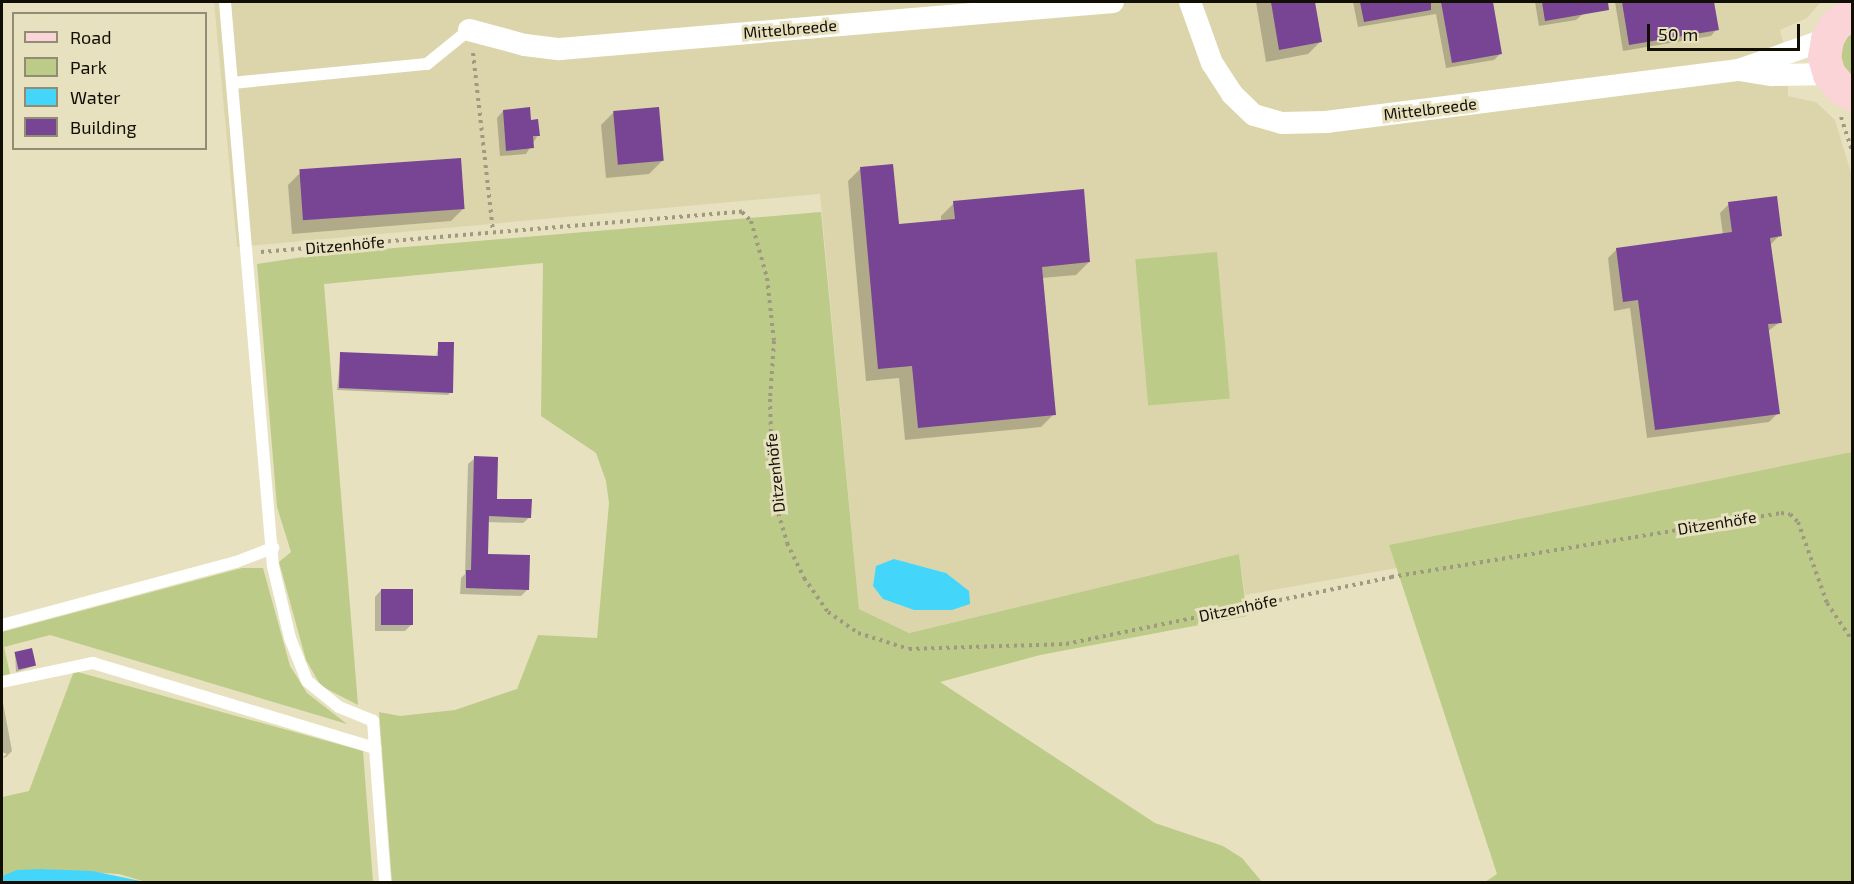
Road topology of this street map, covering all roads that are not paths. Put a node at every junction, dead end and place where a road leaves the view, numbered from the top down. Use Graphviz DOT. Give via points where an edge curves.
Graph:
graph roads {
  1 [pos="225,2"];
  2 [pos="1113,2"];
  3 [pos="1190,2"];
  4 [pos="1852,13"];
  5 [pos="469,30"];
  6 [pos="1827,39"];
  7 [pos="1739,70"];
  8 [pos="232,83"];
  9 [pos="1841,84"];
  10 [pos="273,548"];
  11 [pos="2,625"];
  12 [pos="2,682"];
  13 [pos="375,748"];
  14 [pos="385,882"];
  1 -- 8 [label="lane"];
  2 -- 5 [label="street, Mittelbreede" via="560,49 525,45"];
  3 -- 7 [label="street, Mittelbreede" via="1212,63 1232,94 1254,115 1282,123 1326,122"];
  4 -- 6 [label="street" via="1835,25"];
  5 -- 8 [label="lane" via="427,64"];
  6 -- 7 [label="street"];
  6 -- 9 [label="street" via="1824,57"];
  7 -- 9 [label="street"];
  8 -- 10 [label="lane"];
  10 -- 11 [label="lane" via="236,562"];
  10 -- 13 [label="lane" via="283,612 298,664 307,681 339,708 373,721"];
  12 -- 13 [label="lane" via="93,663"];
  13 -- 14 [label="lane"];
}
